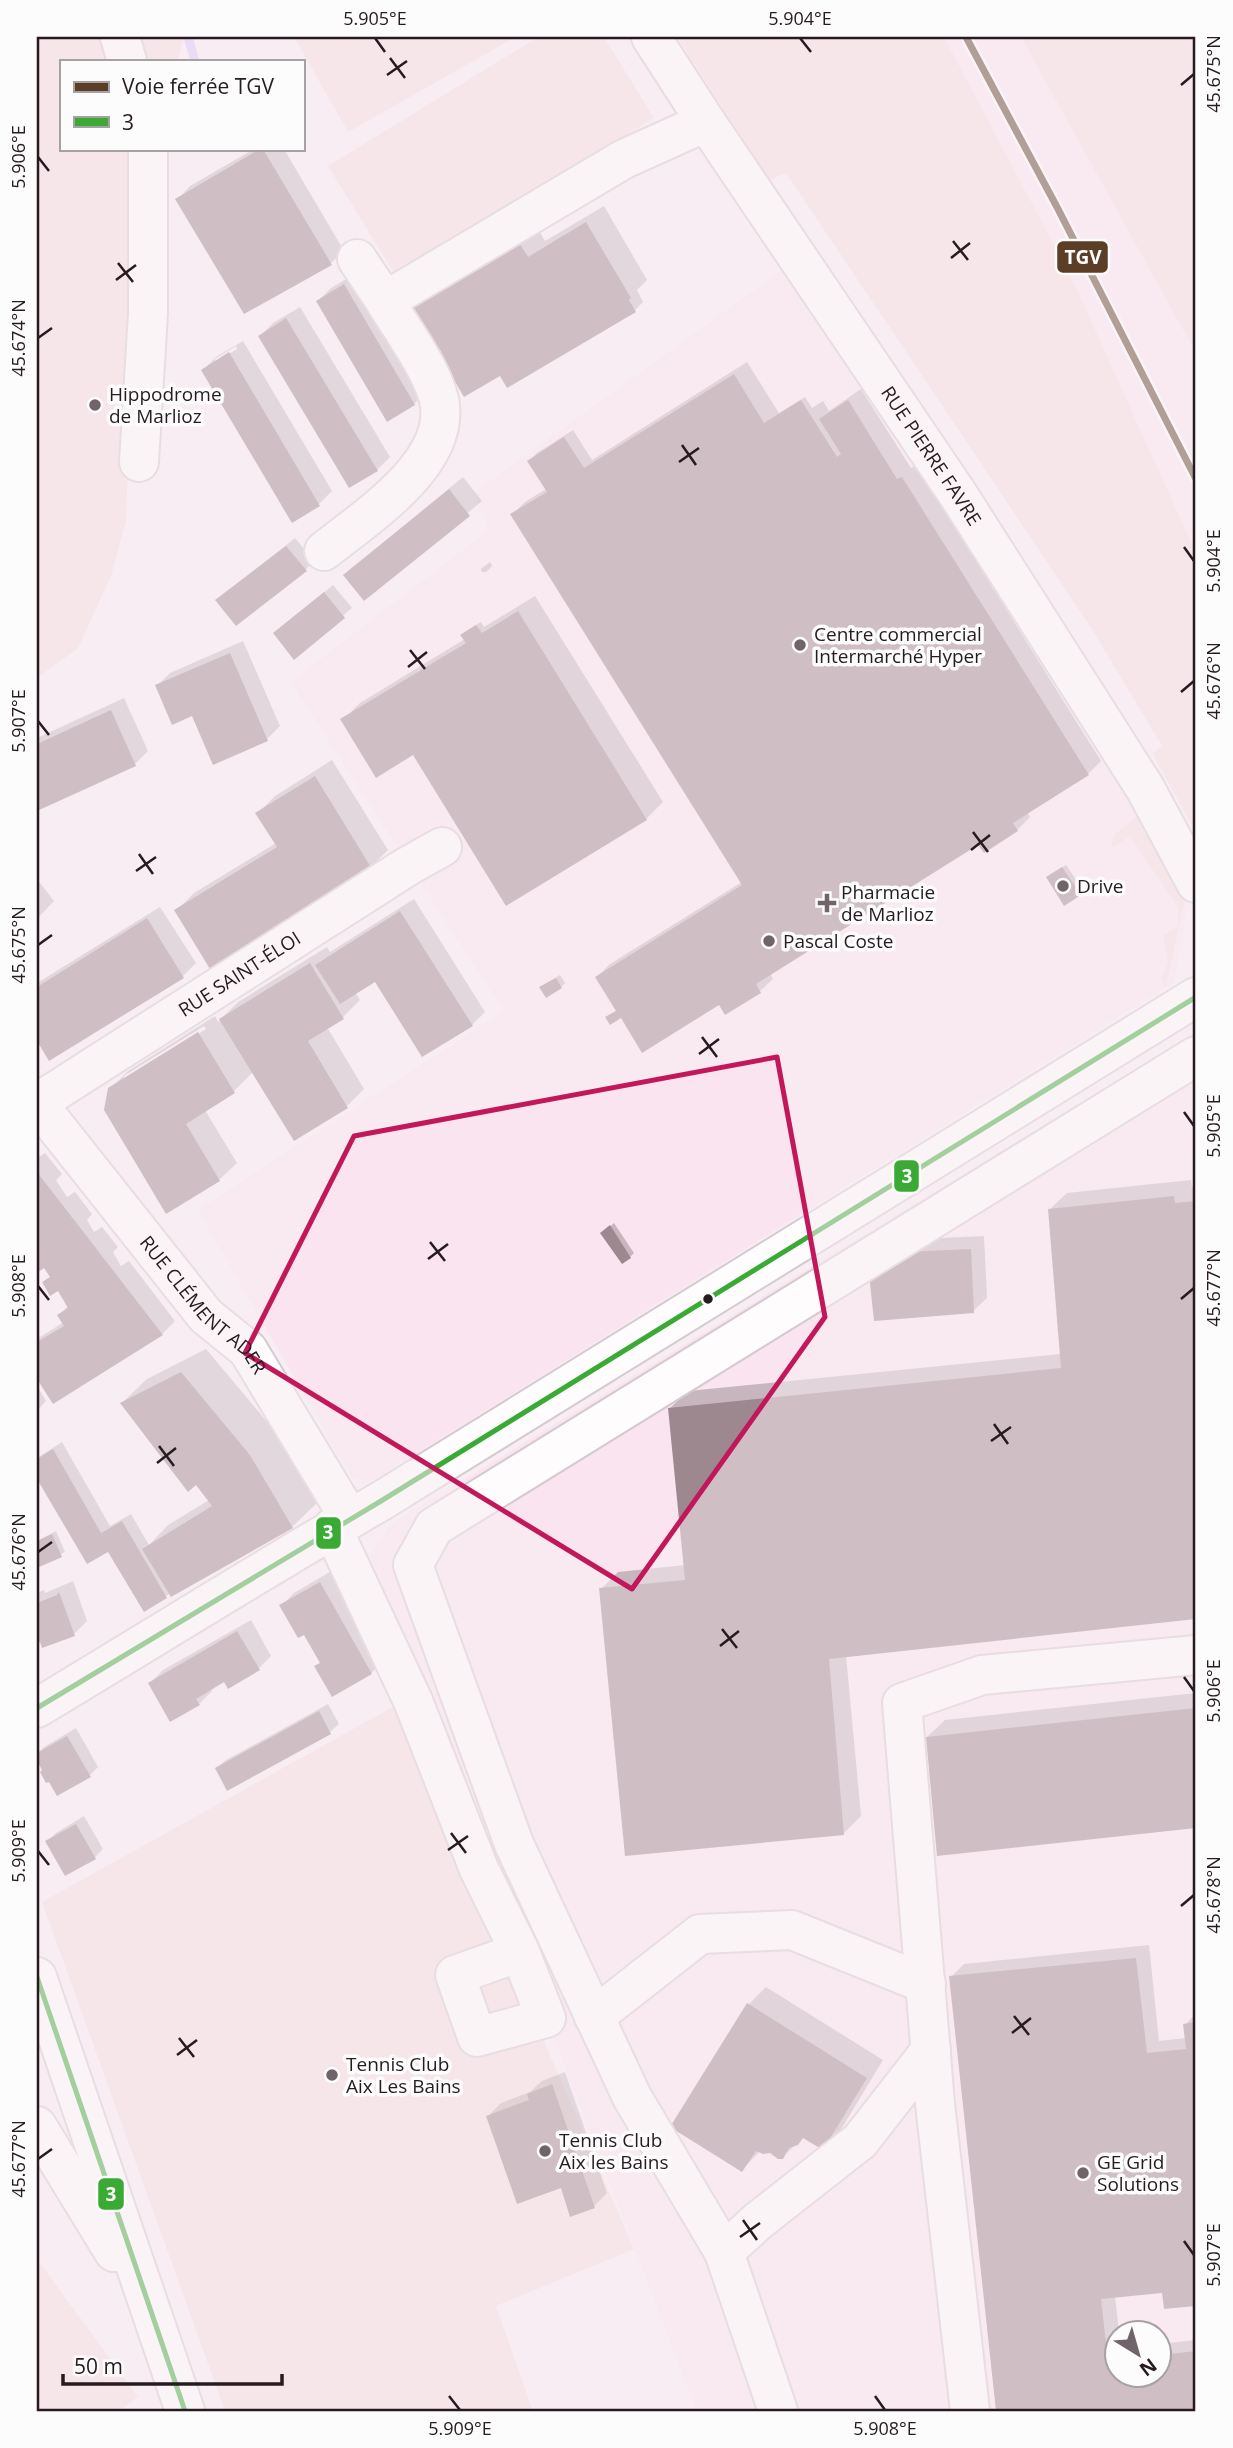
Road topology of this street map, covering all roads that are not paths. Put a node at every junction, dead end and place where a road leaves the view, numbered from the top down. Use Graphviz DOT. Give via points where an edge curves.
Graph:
graph roads {
  1 [pos="120,37"];
  2 [pos="651,37"];
  3 [pos="127,60"];
  4 [pos="706,122"];
  5 [pos="148,150"];
  6 [pos="357,258"];
  7 [pos="385,301"];
  8 [pos="139,462"];
  9 [pos="324,551"];
  10 [pos="442,847"];
  11 [pos="1196,883"];
  12 [pos="1196,997"];
  13 [pos="1196,1056"];
  14 [pos="37,1103"];
  15 [pos="341,1523"];
  16 [pos="1196,1655"];
  17 [pos="37,1708"];
  18 [pos="520,1952"];
  19 [pos="37,1977"];
  20 [pos="926,1984"];
  21 [pos="594,2017"];
  22 [pos="931,2050"];
  23 [pos="37,2126"];
  24 [pos="724,2252"];
  25 [pos="149,2310"];
  26 [pos="186,2411"];
  27 [pos="778,2411"];
  28 [pos="970,2411"];
  1 -- 3 [label="street"];
  2 -- 4 [label="street, RUE PIERRE FAVRE"];
  4 -- 7 [label="street" via="624,159"];
  4 -- 11 [label="street, RUE PIERRE FAVRE" via="959,496 1145,788"];
  5 -- 8 [label="street" via="148,313"];
  6 -- 7 [label="street"];
  7 -- 9 [label="street" via="433,385 440,406 439,424 432,448 418,470"];
  10 -- 14 [label="street, RUE SAINT-ÉLOI"];
  12 -- 15 [label="street"];
  13 -- 21 [label="street" via="434,1527 413,1565 514,1844"];
  14 -- 15 [label="street, RUE CLÉMENT ADER" via="206,1316 248,1350"];
  15 -- 17 [label="street"];
  15 -- 18 [label="street, RUE CLÉMENT ADER" via="480,1869"];
  16 -- 20 [label="street" via="982,1675 902,1703"];
  19 -- 25 [label="street"];
  20 -- 21 [label="street" via="793,1930 700,1934"];
  20 -- 22 [label="street"];
  21 -- 24 [label="street" via="632,2097"];
  22 -- 24 [label="street" via="860,2141"];
  22 -- 28 [label="street"];
  23 -- 25 [label="street"];
  24 -- 27 [label="street"];
  25 -- 26 [label="street"];
}
